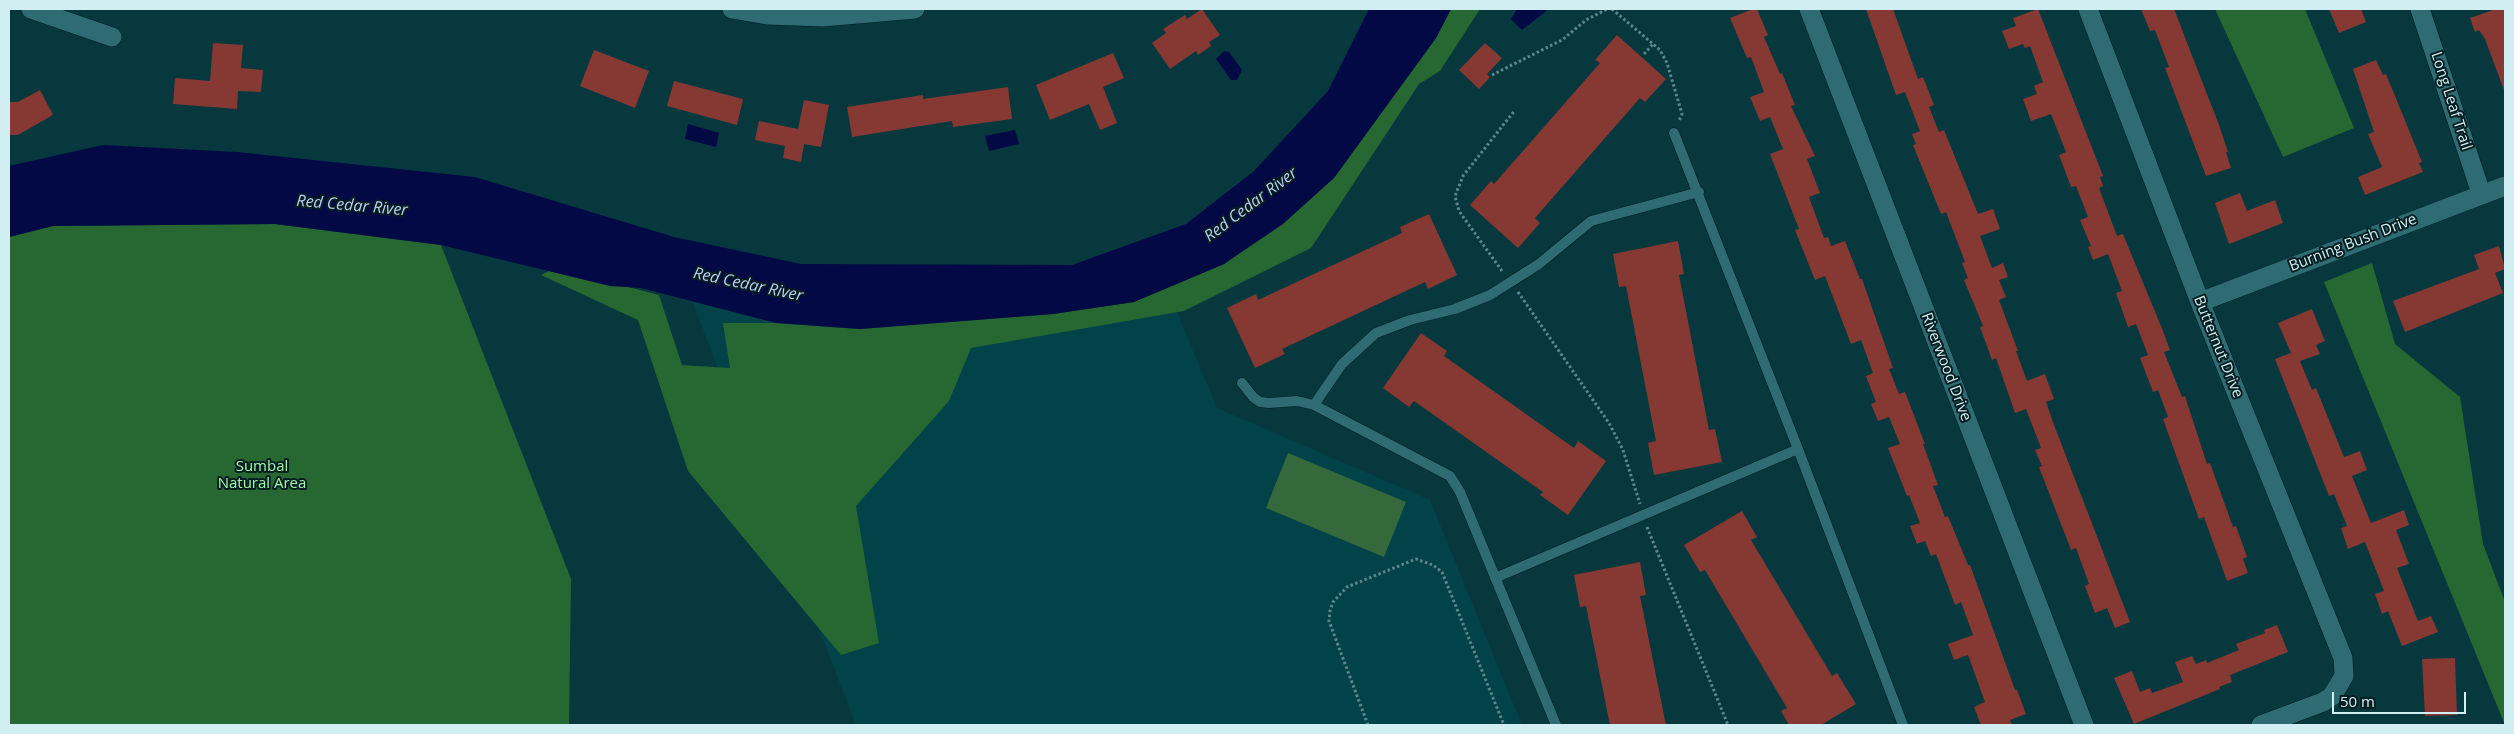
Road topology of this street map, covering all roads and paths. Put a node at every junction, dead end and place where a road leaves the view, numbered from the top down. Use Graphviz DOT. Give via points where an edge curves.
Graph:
graph roads {
  1 [pos="31,9"];
  2 [pos="732,9"];
  3 [pos="915,9"];
  4 [pos="1607,9"];
  5 [pos="1612,9"];
  6 [pos="1809,9"];
  7 [pos="2088,9"];
  8 [pos="2420,9"];
  9 [pos="112,37"];
  10 [pos="1653,44"];
  11 [pos="1644,54"];
  12 [pos="1492,75"];
  13 [pos="1515,110"];
  14 [pos="1674,133"];
  15 [pos="2505,186"];
  16 [pos="1699,192"];
  17 [pos="2481,193"];
  18 [pos="1511,283"];
  19 [pos="2200,302"];
  20 [pos="1242,383"];
  21 [pos="1314,405"];
  22 [pos="1798,449"];
  23 [pos="1643,515"];
  24 [pos="1496,578"];
  25 [pos="1368,725"];
  26 [pos="1504,725"];
  27 [pos="1556,725"];
  28 [pos="1728,725"];
  29 [pos="1903,725"];
  30 [pos="2084,725"];
  31 [pos="2261,725"];
  1 -- 9 [label="street"];
  2 -- 3 [label="street" via="767,16 824,17"];
  4 -- 12 [label="path" via="1586,20 1562,40"];
  5 -- 10 [label="path"];
  6 -- 30 [label="street, Riverwood Drive"];
  7 -- 19 [label="street, Butternut Drive"];
  8 -- 17 [label="street, Long Leaf Trail"];
  10 -- 11 [label="path"];
  10 -- 14 [label="path" via="1667,63 1682,114"];
  13 -- 18 [label="path" via="1463,176 1455,196 1460,211"];
  14 -- 16 [label="lane"];
  15 -- 17 [label="street, Burning Bush Drive"];
  16 -- 18 [label="lane" via="1591,221"];
  16 -- 22 [label="lane"];
  17 -- 19 [label="street, Burning Bush Drive"];
  18 -- 21 [label="lane" via="1462,307 1410,320 1376,333 1342,364"];
  18 -- 23 [label="path" via="1609,423 1622,450"];
  19 -- 31 [label="street, Butternut Drive" via="2343,658 2344,676 2332,696"];
  20 -- 21 [label="lane" via="1253,397 1264,403 1297,401"];
  21 -- 24 [label="lane" via="1450,476 1460,492"];
  22 -- 23 [label="lane"];
  22 -- 29 [label="lane"];
  23 -- 24 [label="lane"];
  23 -- 28 [label="path"];
  24 -- 27 [label="lane"];
  25 -- 26 [label="path" via="1330,621 1330,611 1333,602 1347,587 1416,559 1442,572"];
}
